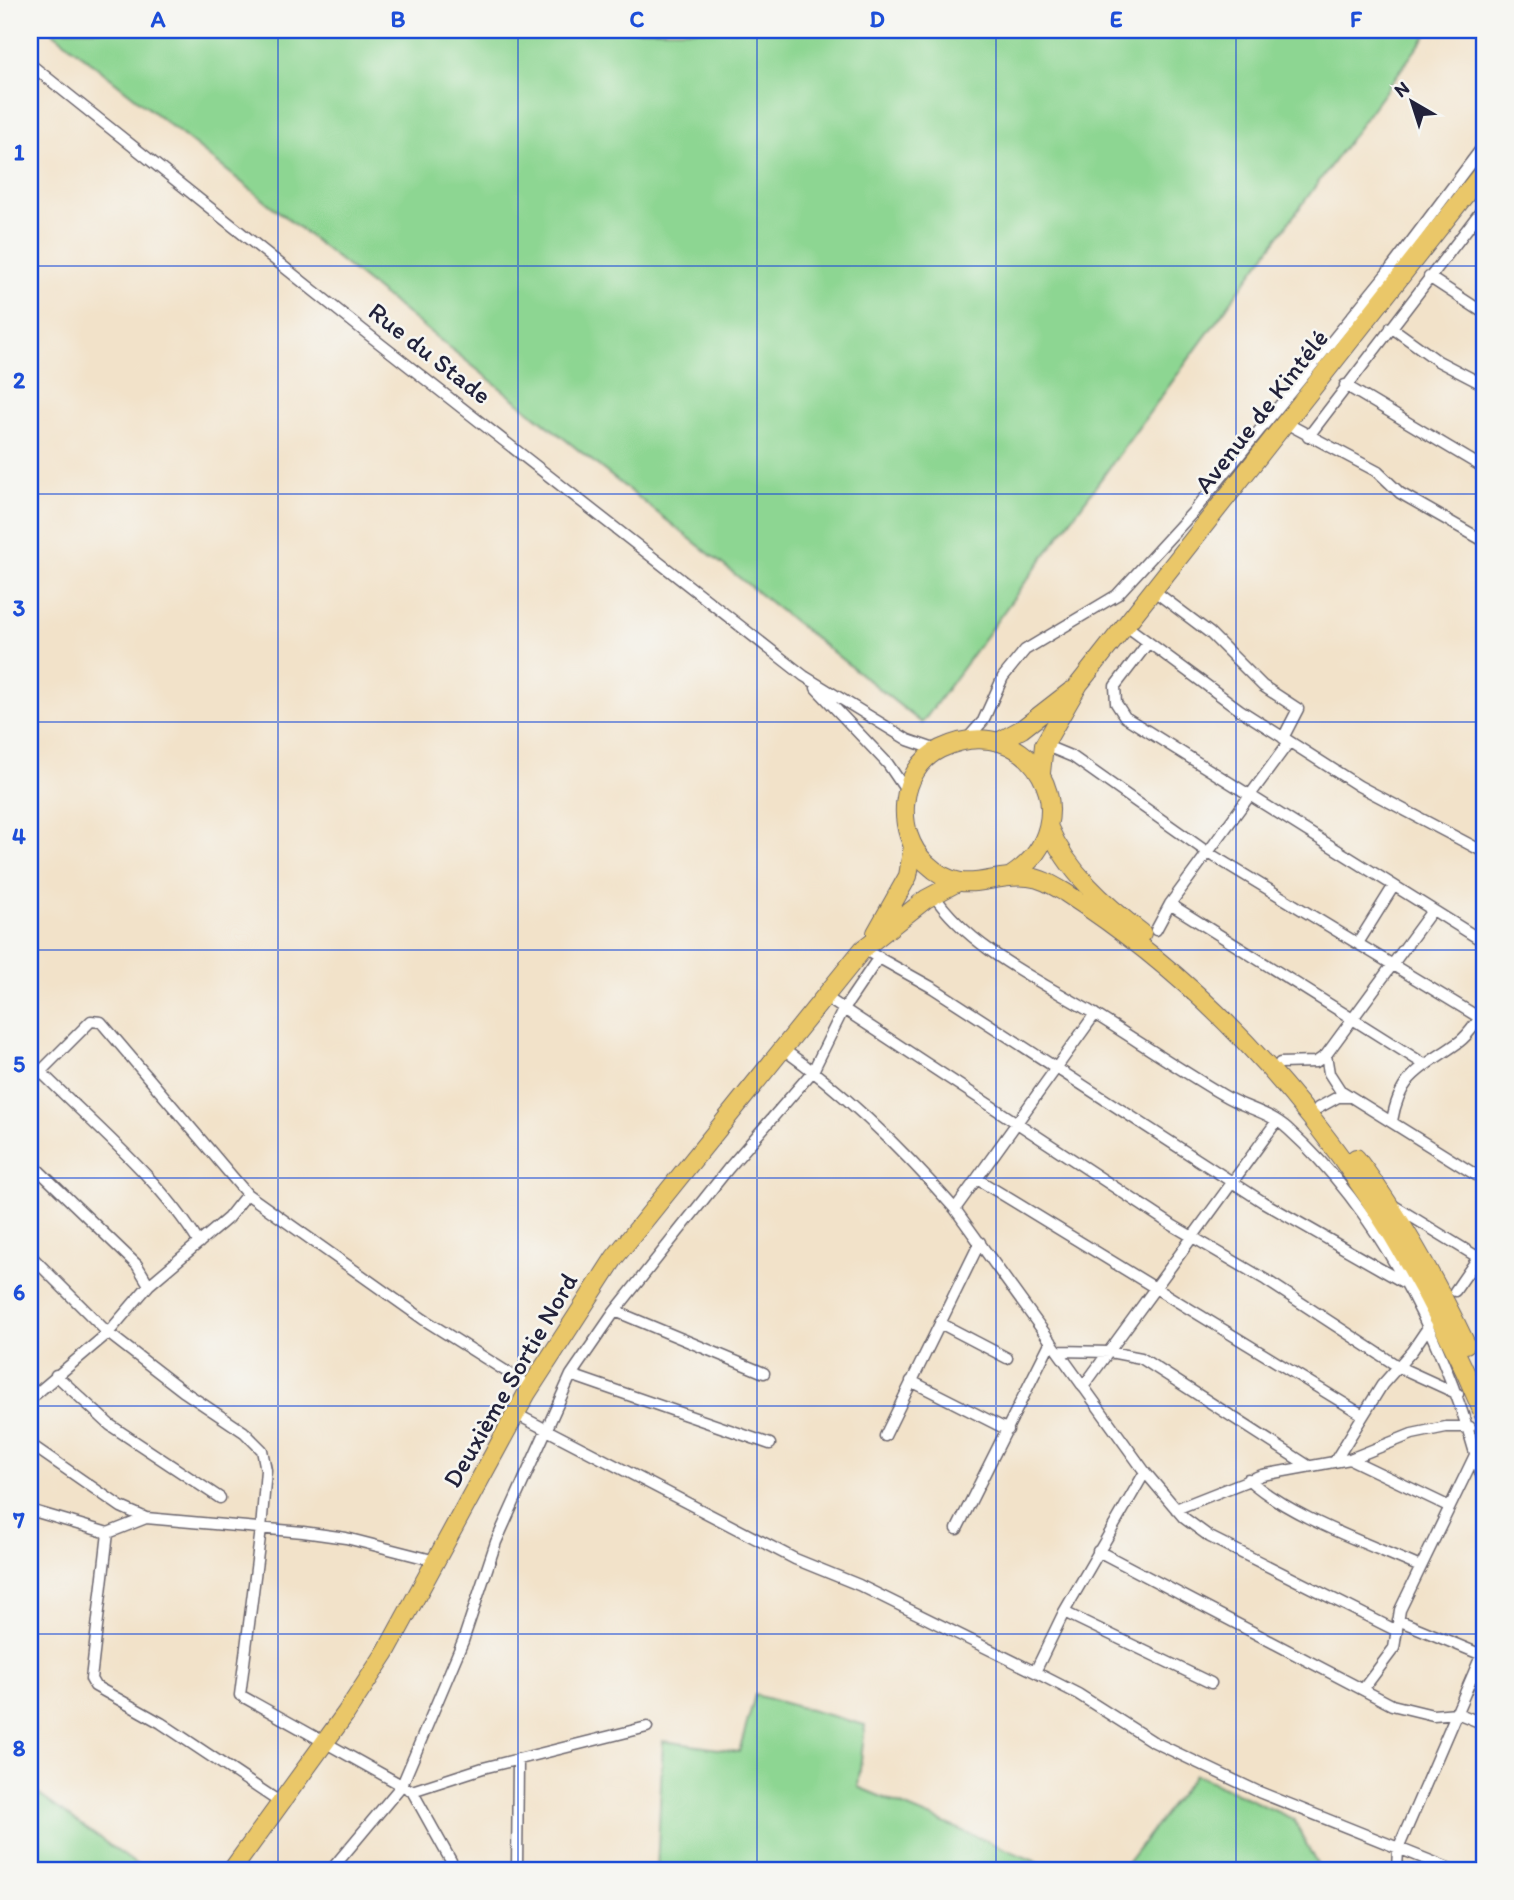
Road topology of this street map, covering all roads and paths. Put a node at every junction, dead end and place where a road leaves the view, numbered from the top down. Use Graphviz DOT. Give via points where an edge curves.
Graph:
graph roads {
  1 [pos="30,64"];
  2 [pos="1484,145"];
  3 [pos="1484,171"];
  4 [pos="1484,207"];
  5 [pos="1429,277"];
  6 [pos="1484,313"];
  7 [pos="1391,327"];
  8 [pos="1345,385"];
  9 [pos="1484,385"];
  10 [pos="1284,422"];
  11 [pos="1308,437"];
  12 [pos="1484,468"];
  13 [pos="1484,541"];
  14 [pos="1153,590"];
  15 [pos="1125,625"];
  16 [pos="1148,643"];
  17 [pos="804,676"];
  18 [pos="1079,684"];
  19 [pos="967,739"];
  20 [pos="1286,740"];
  21 [pos="1000,741"];
  22 [pos="1044,745"];
  23 [pos="937,750"];
  24 [pos="1041,773"];
  25 [pos="907,792"];
  26 [pos="1250,798"];
  27 [pos="1049,828"];
  28 [pos="913,846"];
  29 [pos="1208,852"];
  30 [pos="1484,852"];
  31 [pos="1011,876"];
  32 [pos="958,881"];
  33 [pos="1393,887"];
  34 [pos="933,894"];
  35 [pos="1170,904"];
  36 [pos="1431,912"];
  37 [pos="1156,930"];
  38 [pos="1484,942"];
  39 [pos="1358,943"];
  40 [pos="871,949"];
  41 [pos="1393,964"];
  42 [pos="824,996"];
  43 [pos="843,1010"];
  44 [pos="1094,1014"];
  45 [pos="1483,1015"];
  46 [pos="1353,1017"];
  47 [pos="783,1049"];
  48 [pos="1326,1055"];
  49 [pos="1280,1063"];
  50 [pos="1424,1064"];
  51 [pos="1055,1069"];
  52 [pos="813,1071"];
  53 [pos="41,1072"];
  54 [pos="30,1082"];
  55 [pos="1350,1097"];
  56 [pos="1318,1108"];
  57 [pos="1277,1121"];
  58 [pos="1392,1121"];
  59 [pos="1016,1124"];
  60 [pos="30,1162"];
  61 [pos="977,1179"];
  62 [pos="1484,1180"];
  63 [pos="1234,1183"];
  64 [pos="247,1194"];
  65 [pos="1388,1202"];
  66 [pos="955,1209"];
  67 [pos="1195,1238"];
  68 [pos="980,1242"];
  69 [pos="199,1243"];
  70 [pos="30,1255"];
  71 [pos="1482,1256"];
  72 [pos="1405,1283"];
  73 [pos="149,1285"];
  74 [pos="1158,1288"];
  75 [pos="1455,1291"];
  76 [pos="615,1311"];
  77 [pos="940,1323"];
  78 [pos="1429,1326"];
  79 [pos="108,1333"];
  80 [pos="1054,1346"];
  81 [pos="1110,1352"];
  82 [pos="1007,1358"];
  83 [pos="1399,1367"];
  84 [pos="764,1373"];
  85 [pos="56,1375"];
  86 [pos="571,1375"];
  87 [pos="911,1381"];
  88 [pos="1484,1386"];
  89 [pos="531,1387"];
  90 [pos="1083,1387"];
  91 [pos="1458,1394"];
  92 [pos="30,1399"];
  93 [pos="516,1414"];
  94 [pos="1363,1415"];
  95 [pos="1484,1415"];
  96 [pos="1470,1427"];
  97 [pos="545,1428"];
  98 [pos="1007,1430"];
  99 [pos="885,1436"];
  100 [pos="30,1444"];
  101 [pos="770,1444"];
  102 [pos="1476,1453"];
  103 [pos="1350,1459"];
  104 [pos="1335,1461"];
  105 [pos="1307,1465"];
  106 [pos="1145,1472"];
  107 [pos="1248,1479"];
  108 [pos="1484,1486"];
  109 [pos="220,1498"];
  110 [pos="1448,1506"];
  111 [pos="30,1510"];
  112 [pos="1176,1510"];
  113 [pos="146,1518"];
  114 [pos="261,1529"];
  115 [pos="957,1529"];
  116 [pos="107,1534"];
  117 [pos="1098,1551"];
  118 [pos="436,1562"];
  119 [pos="1420,1567"];
  120 [pos="1064,1612"];
  121 [pos="1398,1625"];
  122 [pos="1483,1652"];
  123 [pos="1034,1672"];
  124 [pos="1211,1683"];
  125 [pos="1364,1688"];
  126 [pos="1457,1713"];
  127 [pos="1484,1724"];
  128 [pos="647,1727"];
  129 [pos="326,1741"];
  130 [pos="518,1759"];
  131 [pos="407,1788"];
  132 [pos="281,1803"];
  133 [pos="1398,1849"];
  134 [pos="232,1870"];
  135 [pos="331,1870"];
  136 [pos="448,1870"];
  137 [pos="517,1870"];
  138 [pos="1397,1870"];
  139 [pos="1453,1870"];
  1 -- 17 [label="street, Rue du Stade"];
  2 -- 19 [label="street" via="1392,267 1194,511 1117,595 1025,649 1003,677 983,721"];
  3 -- 10 [label="main road, Avenue de Kintélé"];
  4 -- 5 [label="street"];
  5 -- 6 [label="street"];
  5 -- 7 [label="street"];
  7 -- 8 [label="street"];
  7 -- 9 [label="street"];
  8 -- 11 [label="street"];
  8 -- 12 [label="street"];
  10 -- 11 [label="street"];
  10 -- 14 [label="main road, Avenue de Kintélé"];
  11 -- 13 [label="street" via="1378,472 1400,493"];
  14 -- 15 [label="main road, Avenue de Kintélé"];
  14 -- 20 [label="street" via="1210,633 1263,686 1298,709"];
  15 -- 16 [label="street"];
  15 -- 18 [label="main road, Avenue de Kintélé"];
  16 -- 20 [label="street"];
  16 -- 26 [label="street" via="1115,687 1121,711"];
  17 -- 23 [label="street, Rue du Stade" via="908,740"];
  17 -- 25 [label="street, Rue du Stade" via="872,746"];
  18 -- 21 [label="main road, Avenue de Kintélé"];
  18 -- 22 [label="main road, Avenue de Kintélé"];
  19 -- 21 [label="main road"];
  19 -- 23 [label="main road"];
  20 -- 26 [label="street"];
  20 -- 30 [label="street" via="1359,786"];
  21 -- 24 [label="main road" via="1016,748"];
  22 -- 24 [label="main road, Avenue de Kintélé"];
  22 -- 29 [label="street" via="1073,757"];
  23 -- 25 [label="main road" via="924,762"];
  24 -- 27 [label="main road" via="1051,809"];
  25 -- 28 [label="main road" via="904,810"];
  26 -- 29 [label="street"];
  26 -- 33 [label="street"];
  27 -- 31 [label="main road" via="1035,856"];
  27 -- 49 [label="main road" via="1062,854 1104,902 1196,980"];
  28 -- 32 [label="main road" via="924,862"];
  28 -- 40 [label="main road, Deuxième Sortie Nord" via="908,876"];
  29 -- 35 [label="street"];
  29 -- 39 [label="street"];
  31 -- 32 [label="main road" via="985,883"];
  31 -- 95 [label="main road" via="1043,879 1095,912 1219,1015 1273,1073 1333,1145 1402,1249 1449,1335"];
  32 -- 34 [label="main road, Deuxième Sortie Nord"];
  33 -- 36 [label="street"];
  33 -- 39 [label="street"];
  34 -- 40 [label="main road, Deuxième Sortie Nord"];
  34 -- 44 [label="street" via="963,929"];
  35 -- 37 [label="street"];
  35 -- 46 [label="street" via="1328,1006"];
  36 -- 38 [label="street"];
  36 -- 41 [label="street"];
  39 -- 41 [label="street"];
  40 -- 42 [label="main road, Deuxième Sortie Nord"];
  40 -- 43 [label="street"];
  40 -- 51 [label="street"];
  41 -- 45 [label="street"];
  41 -- 46 [label="street"];
  42 -- 43 [label="street"];
  42 -- 47 [label="main road, Deuxième Sortie Nord"];
  43 -- 52 [label="street"];
  43 -- 59 [label="street"];
  44 -- 51 [label="street"];
  44 -- 57 [label="street" via="1225,1097"];
  45 -- 50 [label="street" via="1459,1042"];
  46 -- 48 [label="street"];
  46 -- 50 [label="street"];
  47 -- 52 [label="street"];
  47 -- 89 [label="main road, Deuxième Sortie Nord" via="645,1216"];
  48 -- 49 [label="street" via="1316,1062"];
  48 -- 55 [label="street" via="1334,1081"];
  49 -- 56 [label="main road"];
  50 -- 58 [label="street" via="1399,1092"];
  51 -- 59 [label="street"];
  51 -- 63 [label="street"];
  52 -- 66 [label="street"];
  52 -- 76 [label="street"];
  53 -- 54 [label="street"];
  53 -- 64 [label="street" via="91,1021 101,1022"];
  53 -- 69 [label="street" via="152,1184"];
  55 -- 56 [label="street" via="1338,1097"];
  55 -- 58 [label="street"];
  56 -- 65 [label="main road"];
  57 -- 63 [label="street"];
  57 -- 72 [label="street" via="1346,1193"];
  58 -- 62 [label="street"];
  59 -- 61 [label="street"];
  59 -- 67 [label="street"];
  60 -- 73 [label="street" via="137,1265"];
  61 -- 66 [label="street"];
  61 -- 74 [label="street"];
  63 -- 67 [label="street"];
  63 -- 72 [label="street"];
  64 -- 69 [label="street"];
  64 -- 89 [label="street" via="423,1319"];
  65 -- 71 [label="street"];
  65 -- 88 [label="main road" via="1450,1310"];
  66 -- 68 [label="street"];
  67 -- 74 [label="street"];
  67 -- 83 [label="street"];
  68 -- 77 [label="street"];
  68 -- 80 [label="street"];
  69 -- 73 [label="street"];
  70 -- 79 [label="street"];
  71 -- 75 [label="street"];
  72 -- 78 [label="street"];
  73 -- 79 [label="street"];
  74 -- 81 [label="street"];
  74 -- 94 [label="street"];
  76 -- 84 [label="street"];
  76 -- 86 [label="street"];
  77 -- 82 [label="street"];
  77 -- 87 [label="street"];
  78 -- 83 [label="street"];
  78 -- 91 [label="street"];
  79 -- 85 [label="street"];
  79 -- 114 [label="street" via="256,1442 266,1461"];
  80 -- 81 [label="street"];
  80 -- 90 [label="street"];
  80 -- 98 [label="street"];
  81 -- 90 [label="street"];
  81 -- 105 [label="street" via="1141,1358"];
  83 -- 91 [label="street"];
  83 -- 94 [label="street"];
  85 -- 92 [label="street"];
  85 -- 109 [label="street" via="110,1425"];
  86 -- 97 [label="street"];
  86 -- 101 [label="street"];
  87 -- 98 [label="street"];
  87 -- 99 [label="street"];
  89 -- 93 [label="main road, Deuxième Sortie Nord"];
  90 -- 106 [label="street"];
  91 -- 96 [label="street"];
  93 -- 97 [label="street"];
  93 -- 118 [label="main road, Deuxième Sortie Nord"];
  94 -- 104 [label="street"];
  96 -- 102 [label="street"];
  96 -- 103 [label="street" via="1412,1434"];
  97 -- 123 [label="street" via="795,1559 859,1585"];
  97 -- 131 [label="street" via="496,1542"];
  98 -- 115 [label="street"];
  100 -- 113 [label="street" via="121,1507"];
  102 -- 108 [label="street"];
  102 -- 110 [label="street"];
  103 -- 104 [label="street"];
  103 -- 110 [label="street"];
  104 -- 105 [label="street"];
  105 -- 107 [label="street"];
  106 -- 112 [label="street"];
  106 -- 117 [label="street"];
  107 -- 112 [label="street"];
  107 -- 119 [label="street" via="1293,1509"];
  110 -- 119 [label="street"];
  111 -- 116 [label="street"];
  112 -- 121 [label="street" via="1210,1537"];
  113 -- 114 [label="street"];
  113 -- 116 [label="street"];
  114 -- 118 [label="street" via="346,1538"];
  114 -- 129 [label="street" via="240,1695"];
  116 -- 132 [label="street" via="91,1679 95,1686 161,1723"];
  117 -- 120 [label="street"];
  117 -- 125 [label="street"];
  118 -- 129 [label="main road, Deuxième Sortie Nord" via="386,1652"];
  119 -- 121 [label="street"];
  120 -- 123 [label="street"];
  120 -- 124 [label="street"];
  121 -- 122 [label="street"];
  121 -- 125 [label="street" via="1394,1648"];
  122 -- 126 [label="street"];
  123 -- 133 [label="street" via="1152,1741 1259,1792"];
  125 -- 126 [label="street" via="1403,1708 1433,1715"];
  126 -- 127 [label="street"];
  126 -- 133 [label="street"];
  128 -- 130 [label="street"];
  129 -- 131 [label="street"];
  129 -- 132 [label="main road, Deuxième Sortie Nord"];
  130 -- 131 [label="street"];
  130 -- 137 [label="street"];
  131 -- 135 [label="street"];
  131 -- 136 [label="street" via="451,1861"];
  132 -- 134 [label="main road, Deuxième Sortie Nord"];
  133 -- 138 [label="street"];
  133 -- 139 [label="street"];
}
